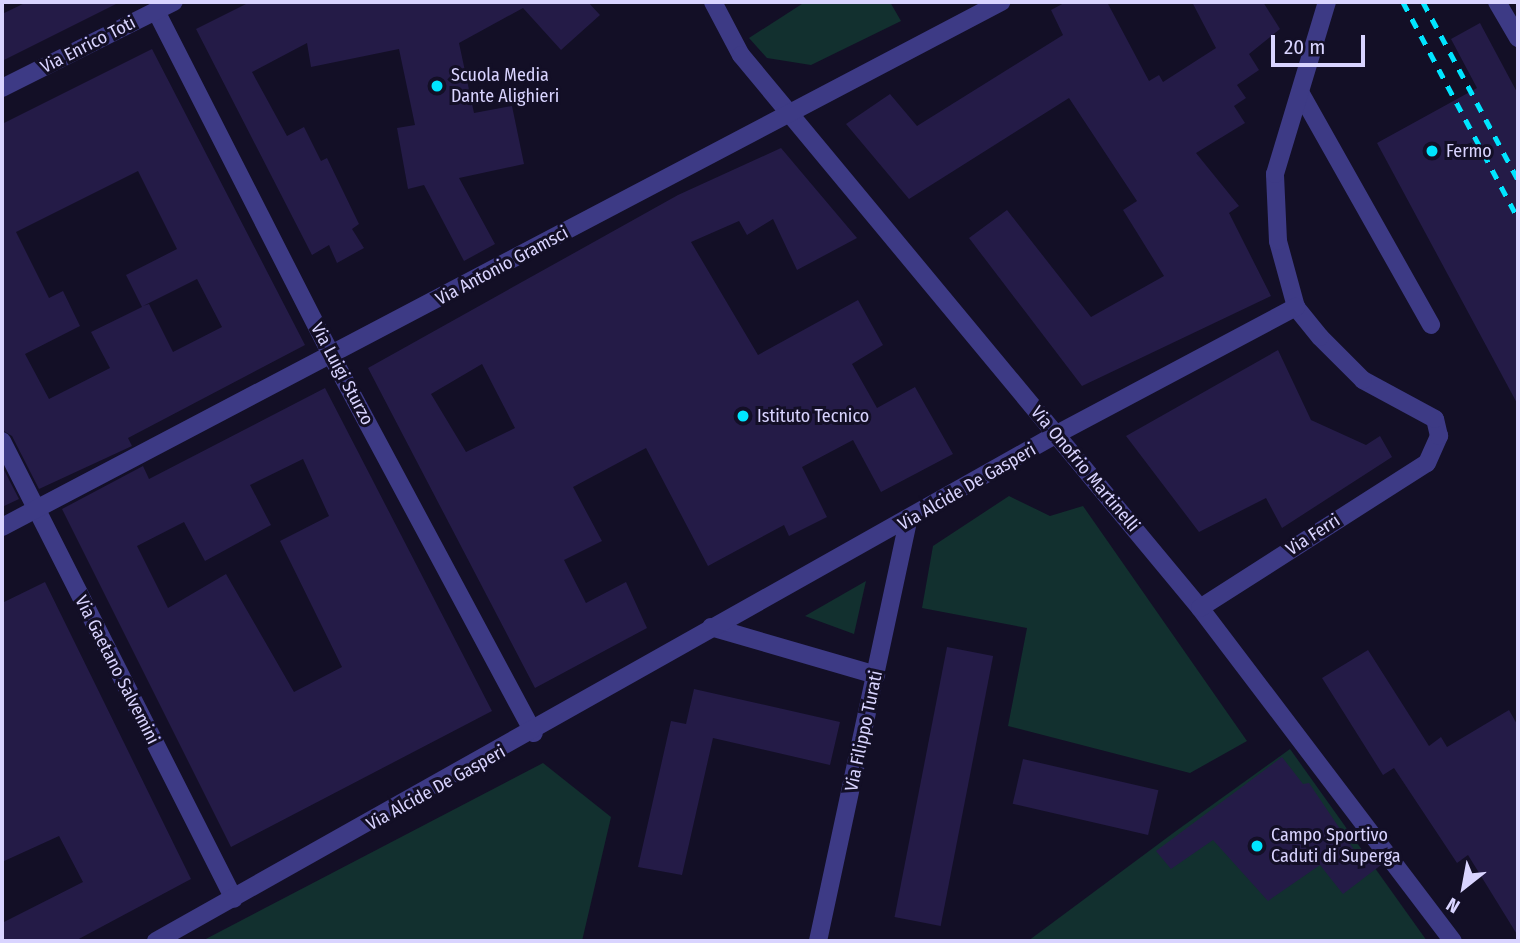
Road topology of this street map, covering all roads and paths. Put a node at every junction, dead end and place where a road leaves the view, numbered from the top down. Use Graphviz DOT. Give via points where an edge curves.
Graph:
graph roads {
  1 [pos="174,2"];
  2 [pos="713,2"];
  3 [pos="1001,2"];
  4 [pos="1327,2"];
  5 [pos="1497,2"];
  6 [pos="156,11"];
  7 [pos="1518,38"];
  8 [pos="2,88"];
  9 [pos="1301,94"];
  10 [pos="789,112"];
  11 [pos="1296,307"];
  12 [pos="1431,325"];
  13 [pos="331,355"];
  14 [pos="1057,435"];
  15 [pos="2,441"];
  16 [pos="36,510"];
  17 [pos="908,521"];
  18 [pos="2,527"];
  19 [pos="1200,608"];
  20 [pos="711,627"];
  21 [pos="876,675"];
  22 [pos="534,733"];
  23 [pos="234,899"];
  24 [pos="163,940"];
  25 [pos="817,941"];
  26 [pos="1453,941"];
  1 -- 6 [label="street, Via Enrico Toti"];
  2 -- 10 [label="street, Via Onofrio Martinelli" via="741,55"];
  3 -- 10 [label="street, Via Antonio Gramsci"];
  4 -- 9 [label="street"];
  5 -- 7 [label="street"];
  6 -- 8 [label="street, Via Enrico Toti"];
  6 -- 13 [label="street, Via Luigi Sturzo"];
  9 -- 11 [label="street" via="1275,174 1278,241"];
  9 -- 12 [label="street"];
  10 -- 13 [label="street, Via Antonio Gramsci"];
  10 -- 14 [label="street, Via Onofrio Martinelli"];
  11 -- 14 [label="street, Via Alcide De Gasperi"];
  11 -- 19 [label="street, Via Ferri" via="1363,380 1435,419 1439,436 1427,463"];
  13 -- 16 [label="street, Via Antonio Gramsci"];
  13 -- 22 [label="street, Via Luigi Sturzo"];
  14 -- 17 [label="street, Via Alcide De Gasperi"];
  14 -- 19 [label="street, Via Onofrio Martinelli"];
  15 -- 16 [label="street, Via Gaetano Salvemini"];
  16 -- 18 [label="street, Via Antonio Gramsci"];
  16 -- 23 [label="street, Via Gaetano Salvemini"];
  17 -- 20 [label="street, Via Alcide De Gasperi"];
  17 -- 21 [label="street, Via Filippo Turati"];
  19 -- 26 [label="street, Via Onofrio Martinelli"];
  20 -- 21 [label="street"];
  20 -- 22 [label="street, Via Alcide De Gasperi"];
  21 -- 25 [label="street, Via Filippo Turati"];
  22 -- 23 [label="street, Via Alcide De Gasperi"];
  23 -- 24 [label="street, Via Alcide De Gasperi"];
}
